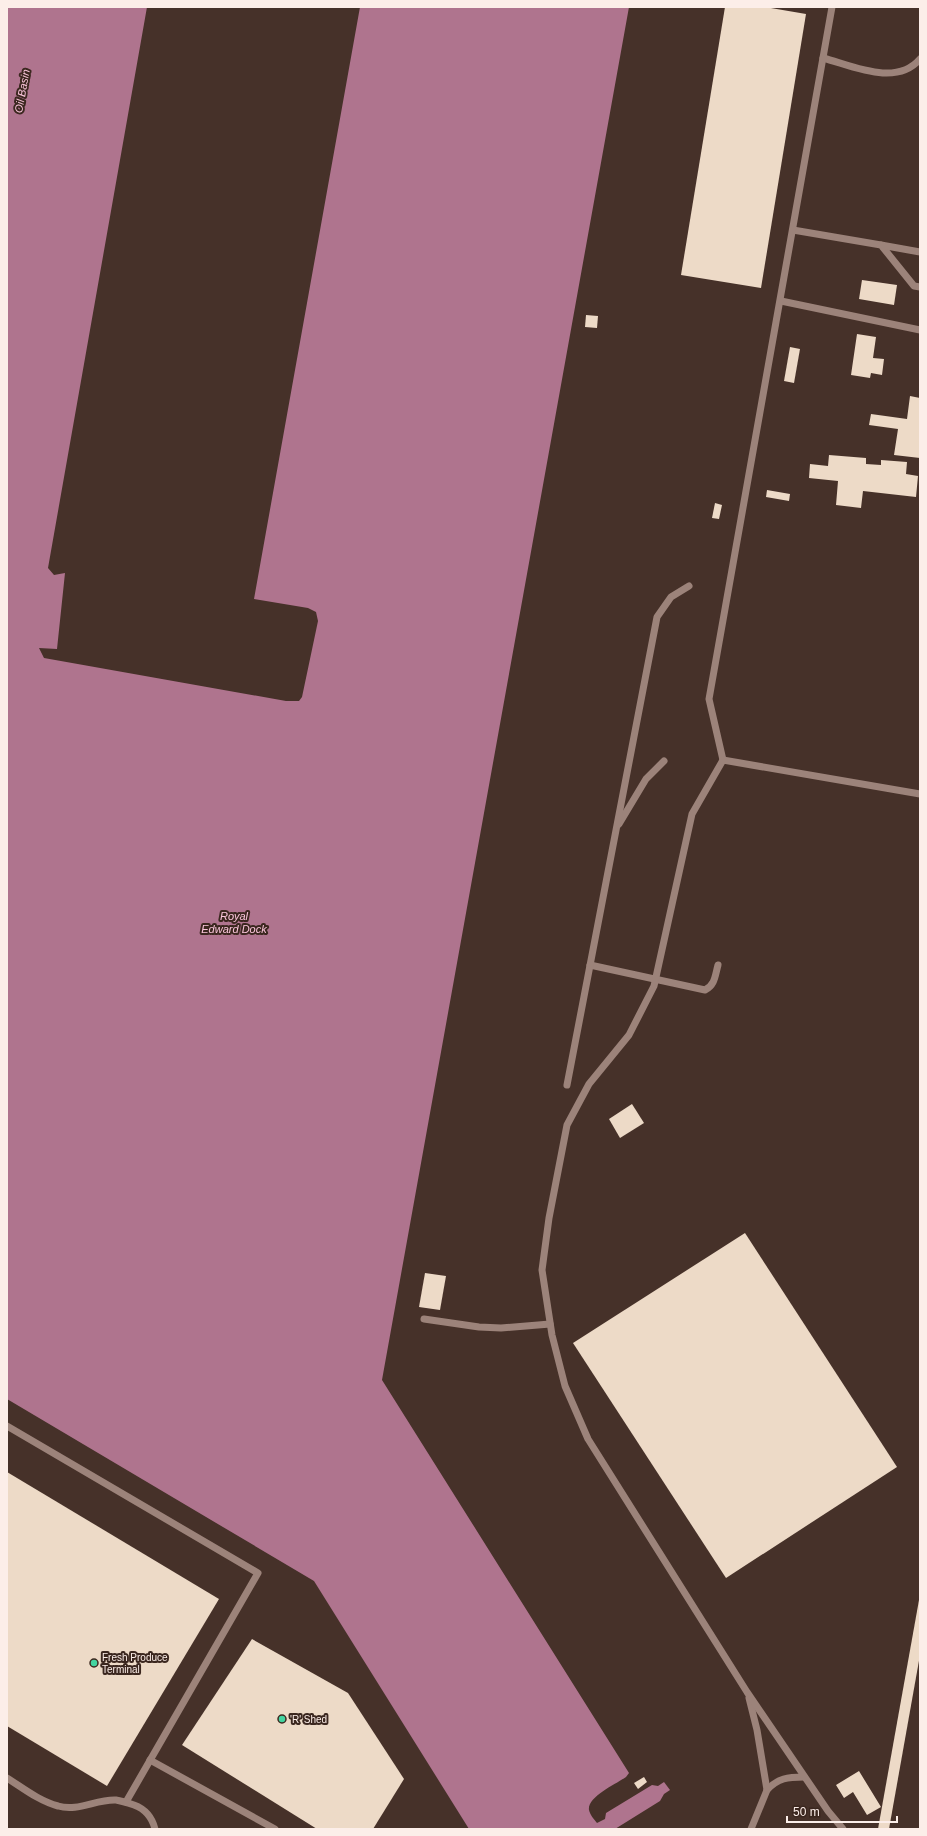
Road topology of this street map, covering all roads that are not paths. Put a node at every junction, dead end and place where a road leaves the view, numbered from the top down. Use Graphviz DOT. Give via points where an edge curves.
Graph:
graph roads {
  1 [pos="832,7"];
  2 [pos="823,58"];
  3 [pos="920,59"];
  4 [pos="793,230"];
  5 [pos="881,245"];
  6 [pos="920,252"];
  7 [pos="920,287"];
  8 [pos="781,301"];
  9 [pos="920,330"];
  10 [pos="689,586"];
  11 [pos="723,760"];
  12 [pos="664,761"];
  13 [pos="920,794"];
  14 [pos="616,829"];
  15 [pos="590,965"];
  16 [pos="718,965"];
  17 [pos="656,979"];
  18 [pos="566,1085"];
  19 [pos="424,1319"];
  20 [pos="550,1324"];
  21 [pos="7,1426"];
  22 [pos="748,1692"];
  23 [pos="150,1760"];
  24 [pos="804,1777"];
  25 [pos="7,1778"];
  26 [pos="767,1790"];
  27 [pos="126,1802"];
  28 [pos="155,1829"];
  29 [pos="275,1829"];
  30 [pos="752,1829"];
  31 [pos="843,1829"];
  1 -- 2 [label="lane"];
  2 -- 3 [label="lane" via="886,74 904,71"];
  2 -- 4 [label="lane"];
  4 -- 5 [label="lane"];
  4 -- 8 [label="lane"];
  5 -- 6 [label="lane"];
  5 -- 7 [label="lane" via="914,286"];
  8 -- 9 [label="lane"];
  8 -- 11 [label="lane" via="709,699"];
  10 -- 14 [label="lane" via="671,597 657,617"];
  11 -- 13 [label="lane"];
  11 -- 17 [label="lane" via="692,814"];
  12 -- 14 [label="lane" via="646,779"];
  14 -- 15 [label="lane"];
  15 -- 17 [label="lane"];
  15 -- 18 [label="lane"];
  16 -- 17 [label="lane" via="714,982 705,990"];
  17 -- 20 [label="lane" via="629,1034 589,1084 567,1125 542,1270"];
  19 -- 20 [label="lane" via="500,1328"];
  20 -- 22 [label="lane" via="565,1386 588,1439"];
  21 -- 23 [label="lane" via="258,1573"];
  22 -- 24 [label="lane"];
  22 -- 26 [label="lane"];
  23 -- 27 [label="lane"];
  23 -- 29 [label="lane"];
  24 -- 26 [label="lane" via="780,1779"];
  24 -- 31 [label="lane"];
  25 -- 27 [label="lane" via="58,1806 71,1808 115,1800"];
  26 -- 30 [label="lane"];
  27 -- 28 [label="lane" via="146,1811"];
}
